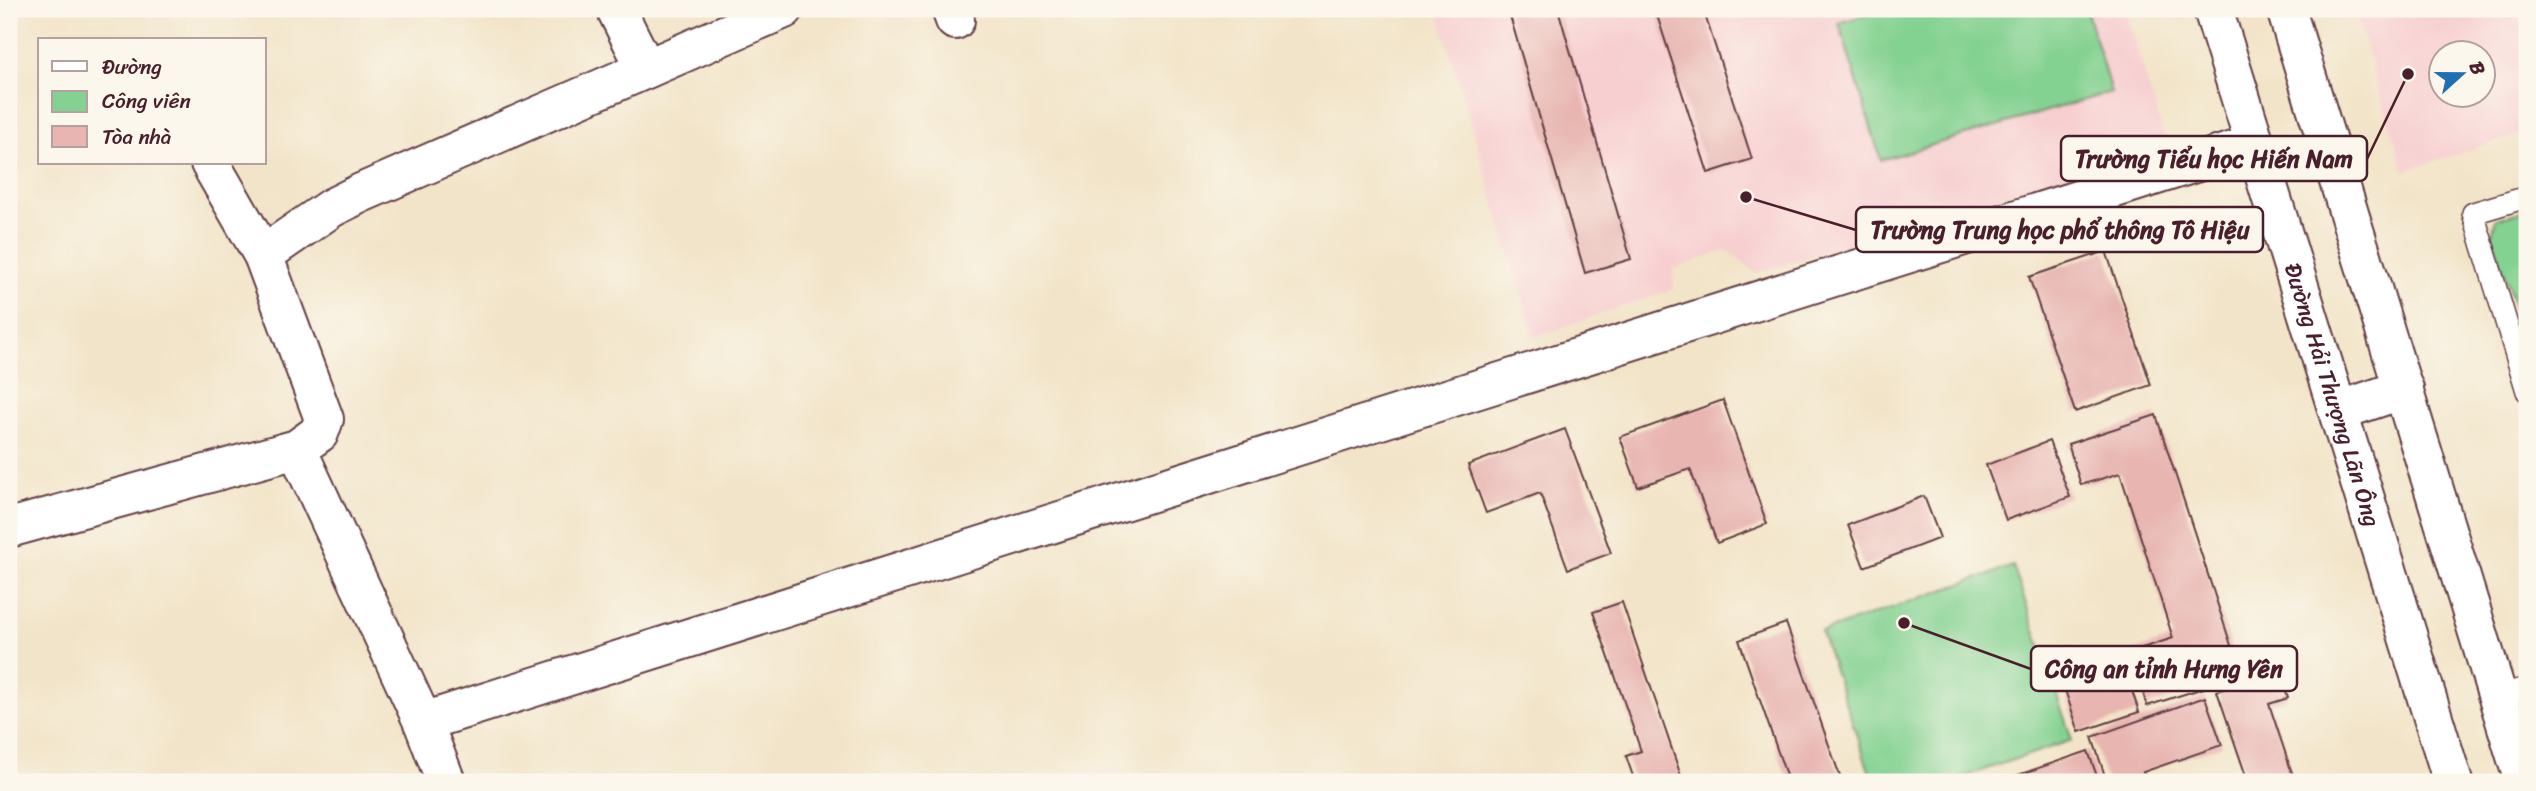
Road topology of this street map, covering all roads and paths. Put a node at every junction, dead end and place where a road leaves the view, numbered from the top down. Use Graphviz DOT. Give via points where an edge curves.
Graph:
graph roads {
  1 [pos="616,9"];
  2 [pos="784,9"];
  3 [pos="2213,9"];
  4 [pos="2286,9"];
  5 [pos="646,68"];
  6 [pos="2255,144"];
  7 [pos="211,164"];
  8 [pos="2527,197"];
  9 [pos="263,255"];
  10 [pos="2404,389"];
  11 [pos="2527,391"];
  12 [pos="2338,411"];
  13 [pos="297,449"];
  14 [pos="9,528"];
  15 [pos="2514,692"];
  16 [pos="423,722"];
  17 [pos="446,782"];
  18 [pos="2453,782"];
  19 [pos="2524,782"];
  1 -- 5 [label="street"];
  2 -- 5 [label="street"];
  3 -- 6 [label="street, Đường Hải Thượng Lãn Ông"];
  4 -- 10 [label="street"];
  5 -- 9 [label="street" via="361,192"];
  6 -- 12 [label="street, Đường Hải Thượng Lãn Ông"];
  6 -- 16 [label="street"];
  7 -- 9 [label="street"];
  8 -- 11 [label="lane" via="2473,213"];
  9 -- 13 [label="street" via="324,419 319,433"];
  10 -- 12 [label="street"];
  10 -- 15 [label="street"];
  12 -- 18 [label="street, Đường Hải Thượng Lãn Ông"];
  13 -- 14 [label="street"];
  13 -- 16 [label="street"];
  15 -- 19 [label="street"];
  16 -- 17 [label="street"];
}
